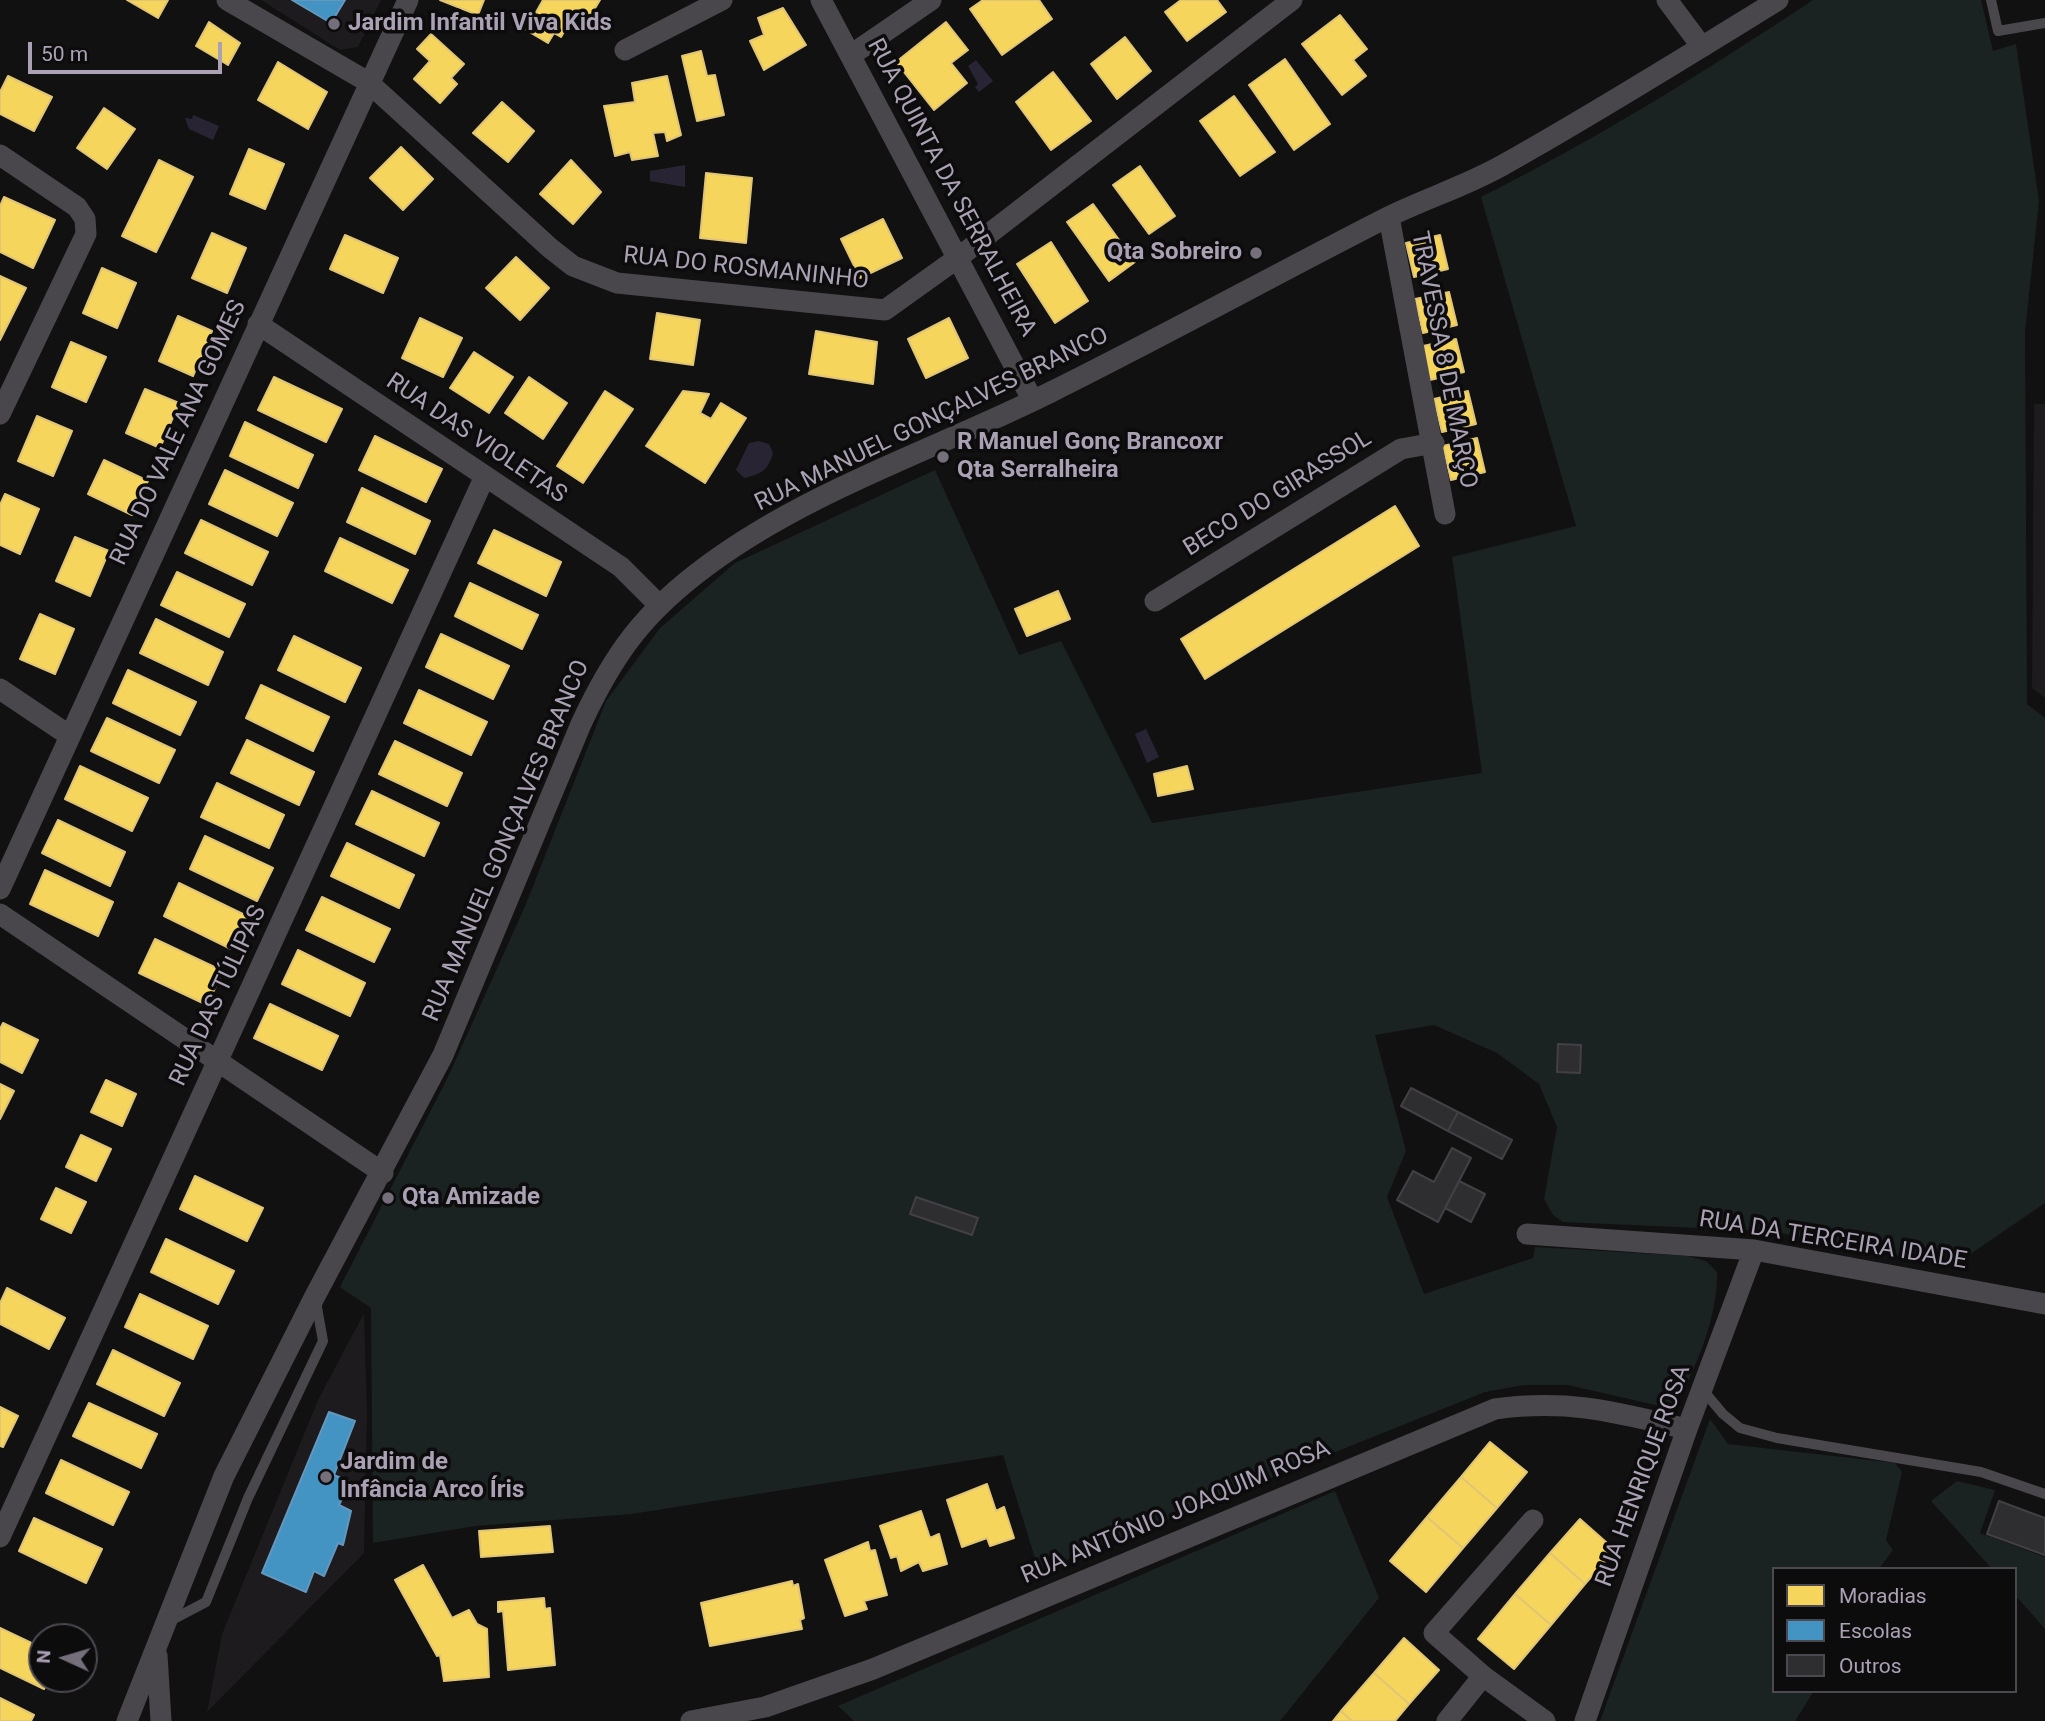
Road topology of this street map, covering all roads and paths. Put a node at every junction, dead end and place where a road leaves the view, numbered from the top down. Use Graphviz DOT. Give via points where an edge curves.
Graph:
graph roads {
  1 [pos="227,0"];
  2 [pos="408,0"];
  3 [pos="722,0"];
  4 [pos="821,0"];
  5 [pos="931,0"];
  6 [pos="1292,0"];
  7 [pos="1667,0"];
  8 [pos="1778,0"];
  9 [pos="1991,0"];
  10 [pos="2045,23"];
  11 [pos="1702,47"];
  12 [pos="625,50"];
  13 [pos="851,55"];
  14 [pos="368,82"];
  15 [pos="0,155"];
  16 [pos="1389,217"];
  17 [pos="960,257"];
  18 [pos="258,324"];
  19 [pos="1033,401"];
  20 [pos="0,414"];
  21 [pos="1434,443"];
  22 [pos="485,476"];
  23 [pos="1446,514"];
  24 [pos="1155,601"];
  25 [pos="659,605"];
  26 [pos="0,689"];
  27 [pos="70,736"];
  28 [pos="0,890"];
  29 [pos="0,914"];
  30 [pos="218,1061"];
  31 [pos="383,1173"];
  32 [pos="1527,1234"];
  33 [pos="1754,1250"];
  34 [pos="315,1296"];
  35 [pos="2045,1304"];
  36 [pos="1702,1389"];
  37 [pos="1687,1429"];
  38 [pos="2045,1494"];
  39 [pos="1533,1520"];
  40 [pos="0,1537"];
  41 [pos="165,1623"];
  42 [pos="157,1649"];
  43 [pos="1483,1676"];
  44 [pos="127,1721"];
  45 [pos="161,1721"];
  46 [pos="691,1721"];
  47 [pos="1447,1721"];
  48 [pos="1545,1721"];
  49 [pos="1585,1721"];
  1 -- 14 [label="street, RUA DO ROSMANINHO"];
  2 -- 14 [label="street, RUA DO VALE ANA GOMES"];
  3 -- 12 [label="street"];
  4 -- 13 [label="street, RUA QUINTA DA SERRALHEIRA"];
  5 -- 13 [label="street"];
  6 -- 17 [label="street, RUA DO ROSMANINHO"];
  7 -- 11 [label="street"];
  8 -- 11 [label="street, RUA MANUEL GONÇALVES BRANCO"];
  9 -- 10 [label="lane" via="1998,32"];
  11 -- 16 [label="street, RUA MANUEL GONÇALVES BRANCO" via="1500,167"];
  13 -- 17 [label="street, RUA QUINTA DA SERRALHEIRA"];
  14 -- 17 [label="street, RUA DO ROSMANINHO" via="550,248 593,276 617,283 885,310"];
  14 -- 18 [label="street, RUA DO VALE ANA GOMES"];
  15 -- 20 [label="street" via="77,206 85,219 86,234"];
  16 -- 19 [label="street, RUA MANUEL GONÇALVES BRANCO"];
  16 -- 21 [label="street, TRAVESSA 8 DE MARÇO"];
  17 -- 19 [label="street, RUA QUINTA DA SERRALHEIRA"];
  18 -- 22 [label="street, RUA DAS VIOLETAS"];
  18 -- 27 [label="street, RUA DO VALE ANA GOMES"];
  19 -- 25 [label="street, RUA MANUEL GONÇALVES BRANCO" via="784,517 709,564"];
  21 -- 23 [label="street, TRAVESSA 8 DE MARÇO"];
  21 -- 24 [label="street, BECO DO GIRASSOL" via="1401,449"];
  22 -- 25 [label="street, RUA DAS VIOLETAS" via="621,567"];
  22 -- 30 [label="street, RUA DAS TÚLIPAS"];
  25 -- 31 [label="street, RUA MANUEL GONÇALVES BRANCO" via="629,635 602,677 443,1055"];
  26 -- 27 [label="street"];
  27 -- 28 [label="street, RUA DO VALE ANA GOMES"];
  29 -- 30 [label="street"];
  30 -- 31 [label="street"];
  30 -- 40 [label="street, RUA DAS TÚLIPAS"];
  31 -- 34 [label="street, RUA MANUEL GONÇALVES BRANCO"];
  32 -- 33 [label="street, RUA DA TERCEIRA IDADE"];
  33 -- 35 [label="street, RUA DA TERCEIRA IDADE"];
  33 -- 36 [label="street, RUA HENRIQUE ROSA"];
  34 -- 41 [label="street, RUA MANUEL GONÇALVES BRANCO" via="224,1476"];
  34 -- 41 [label="lane" via="323,1341 253,1486 206,1602"];
  36 -- 37 [label="street, RUA HENRIQUE ROSA"];
  36 -- 38 [label="lane" via="1740,1428 1982,1472"];
  37 -- 46 [label="street, RUA ANTÓNIO JOAQUIM ROSA" via="1566,1404 1495,1409 873,1669 765,1707"];
  37 -- 49 [label="street, RUA HENRIQUE ROSA"];
  39 -- 43 [label="street" via="1434,1633"];
  41 -- 42 [label="street, RUA MANUEL GONÇALVES BRANCO"];
  42 -- 44 [label="street, RUA MANUEL GONÇALVES BRANCO"];
  42 -- 45 [label="street, RUA MANUEL GONÇALVES BRANCO"];
  43 -- 47 [label="street"];
  43 -- 48 [label="street"];
}
